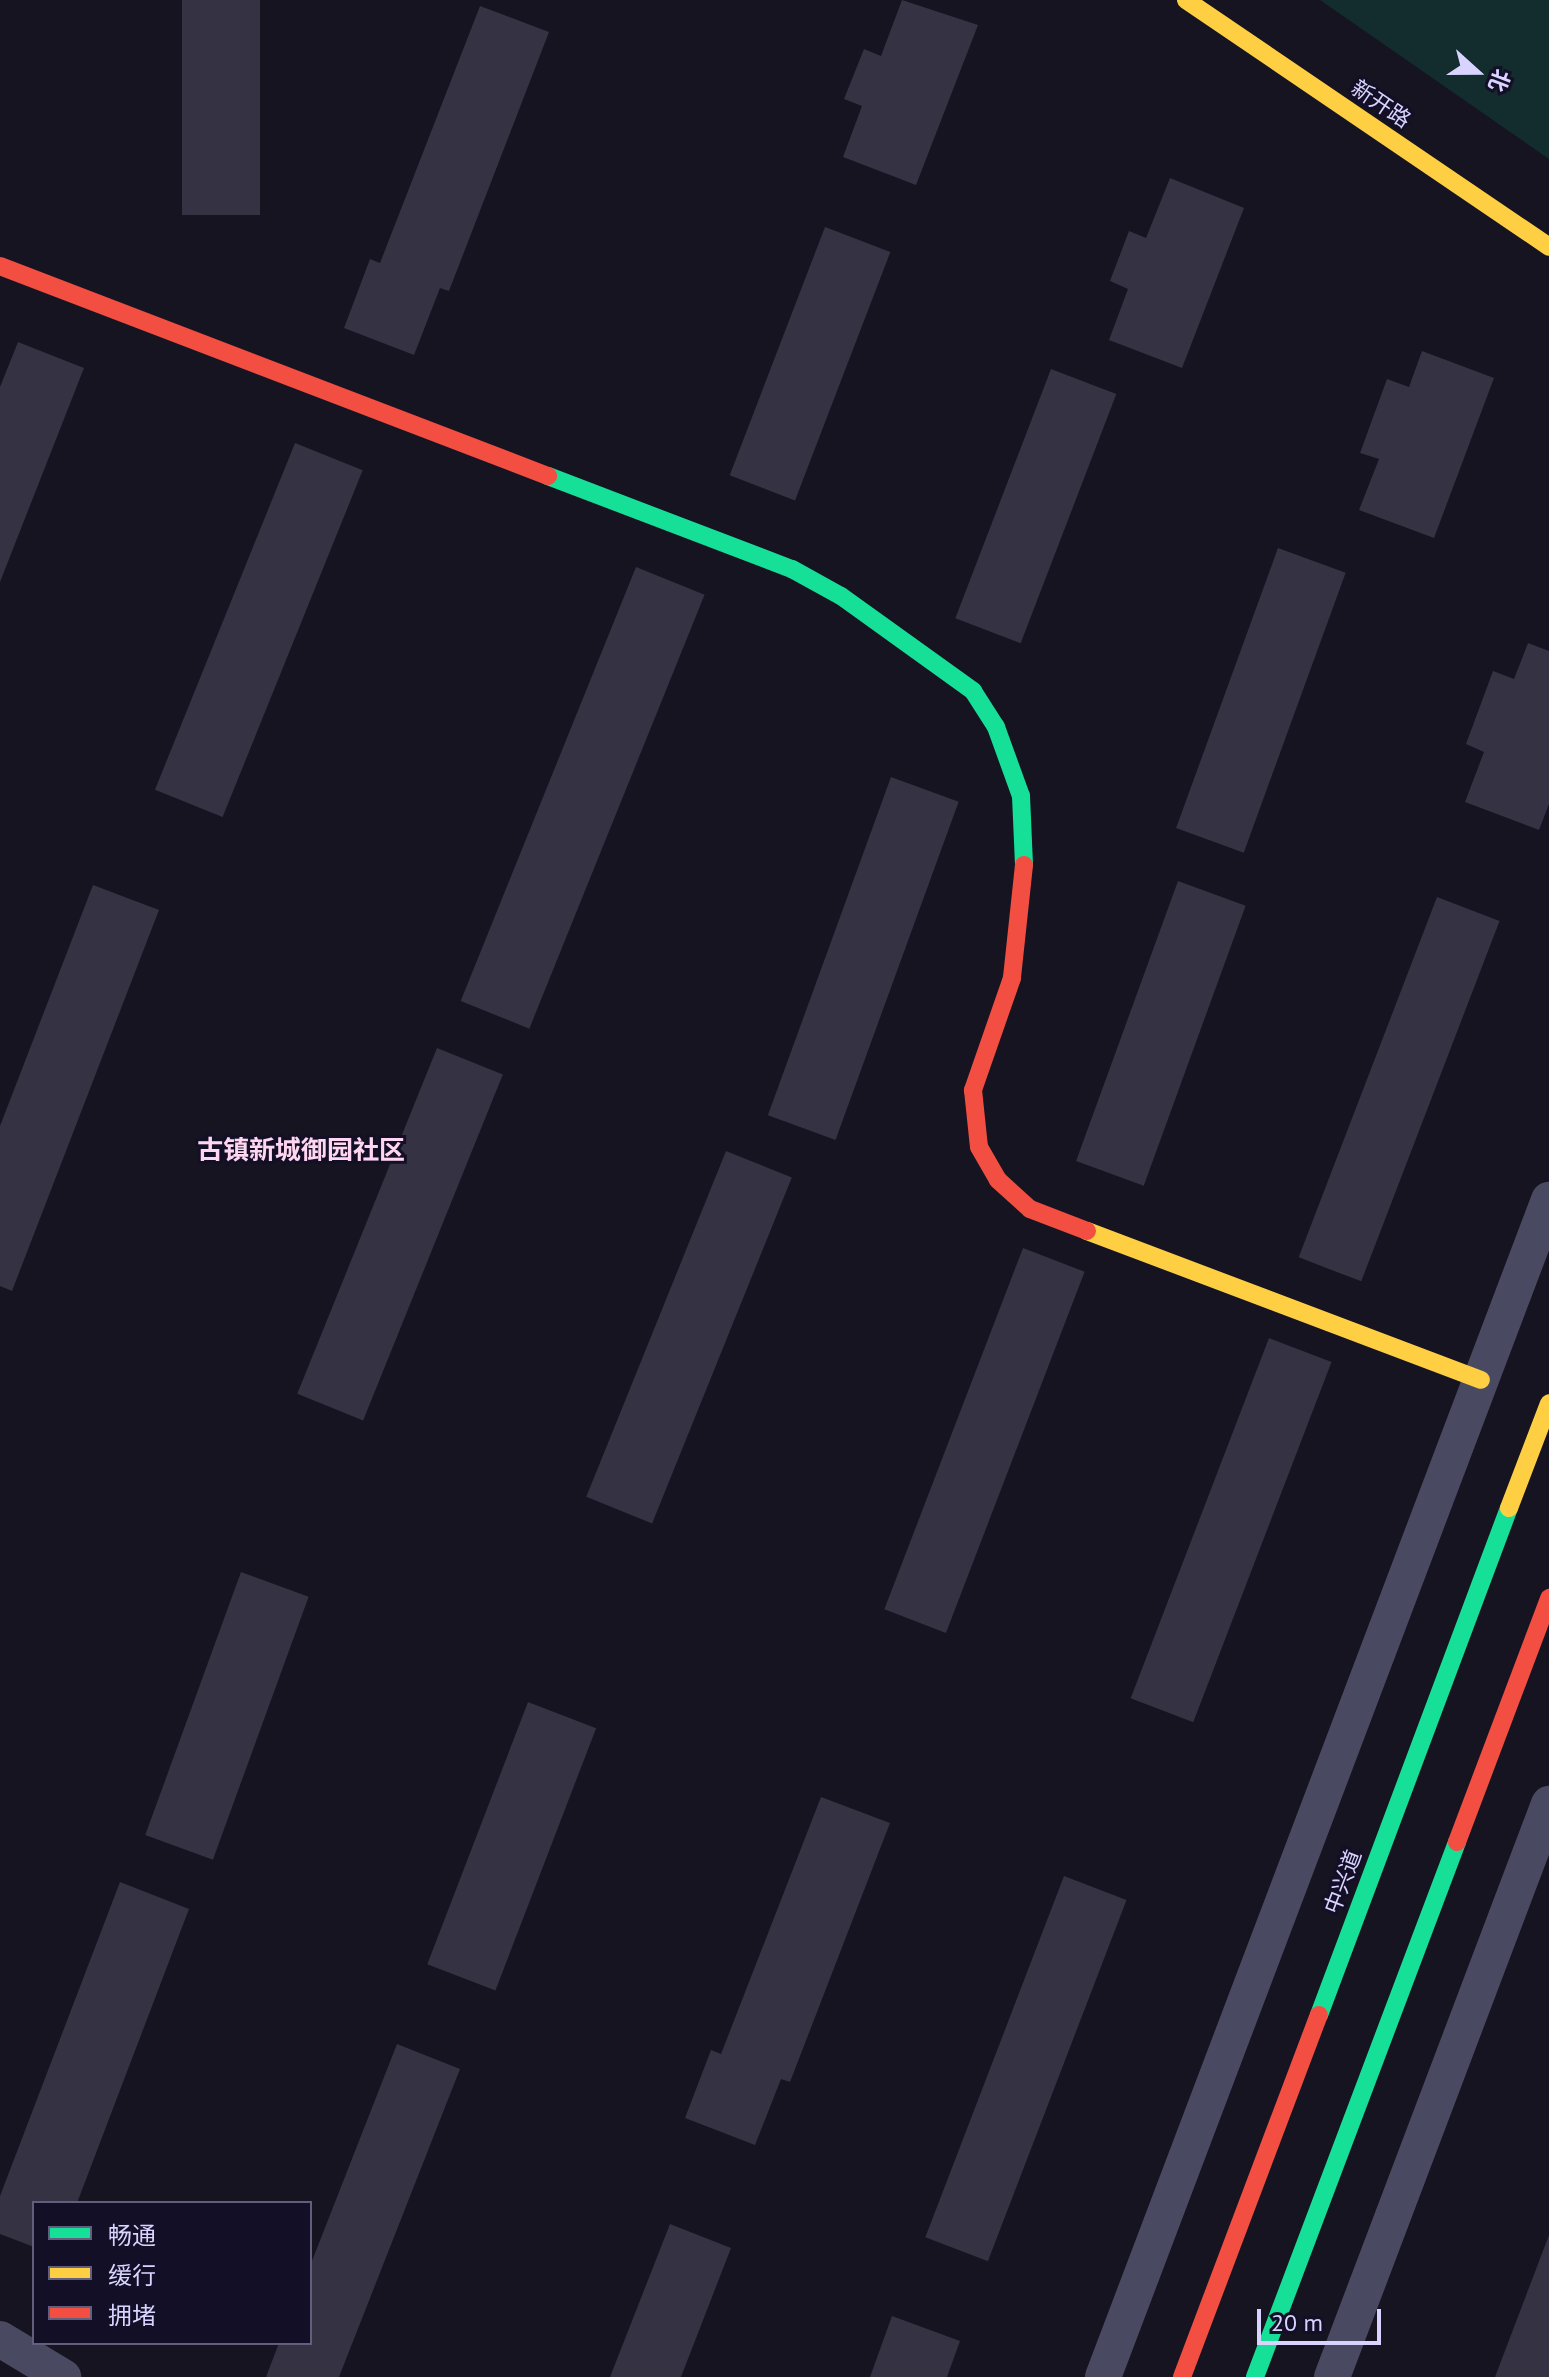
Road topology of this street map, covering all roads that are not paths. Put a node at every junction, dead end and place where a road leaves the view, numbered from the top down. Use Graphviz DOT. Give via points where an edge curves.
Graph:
graph roads {
  1 [pos="1186,0"];
  2 [pos="1549,247"];
  3 [pos="0,266"];
  4 [pos="1549,1200"];
  5 [pos="1481,1380"];
  6 [pos="1549,1403"];
  7 [pos="1549,1598"];
  8 [pos="1549,1804"];
  9 [pos="0,2339"];
  10 [pos="63,2377"];
  11 [pos="1103,2377"];
  12 [pos="1182,2377"];
  13 [pos="1255,2377"];
  14 [pos="1332,2377"];
  1 -- 2 [label="main road, 新开路"];
  3 -- 5 [label="main road" via="792,569 841,596 973,691 996,727 1021,796 1024,878 1012,978 973,1090 979,1147 998,1180 1030,1209"];
  4 -- 5 [label="street"];
  5 -- 11 [label="street"];
  6 -- 12 [label="main road, 中兴道"];
  7 -- 13 [label="main road"];
  8 -- 14 [label="street"];
  9 -- 10 [label="street"];
}
